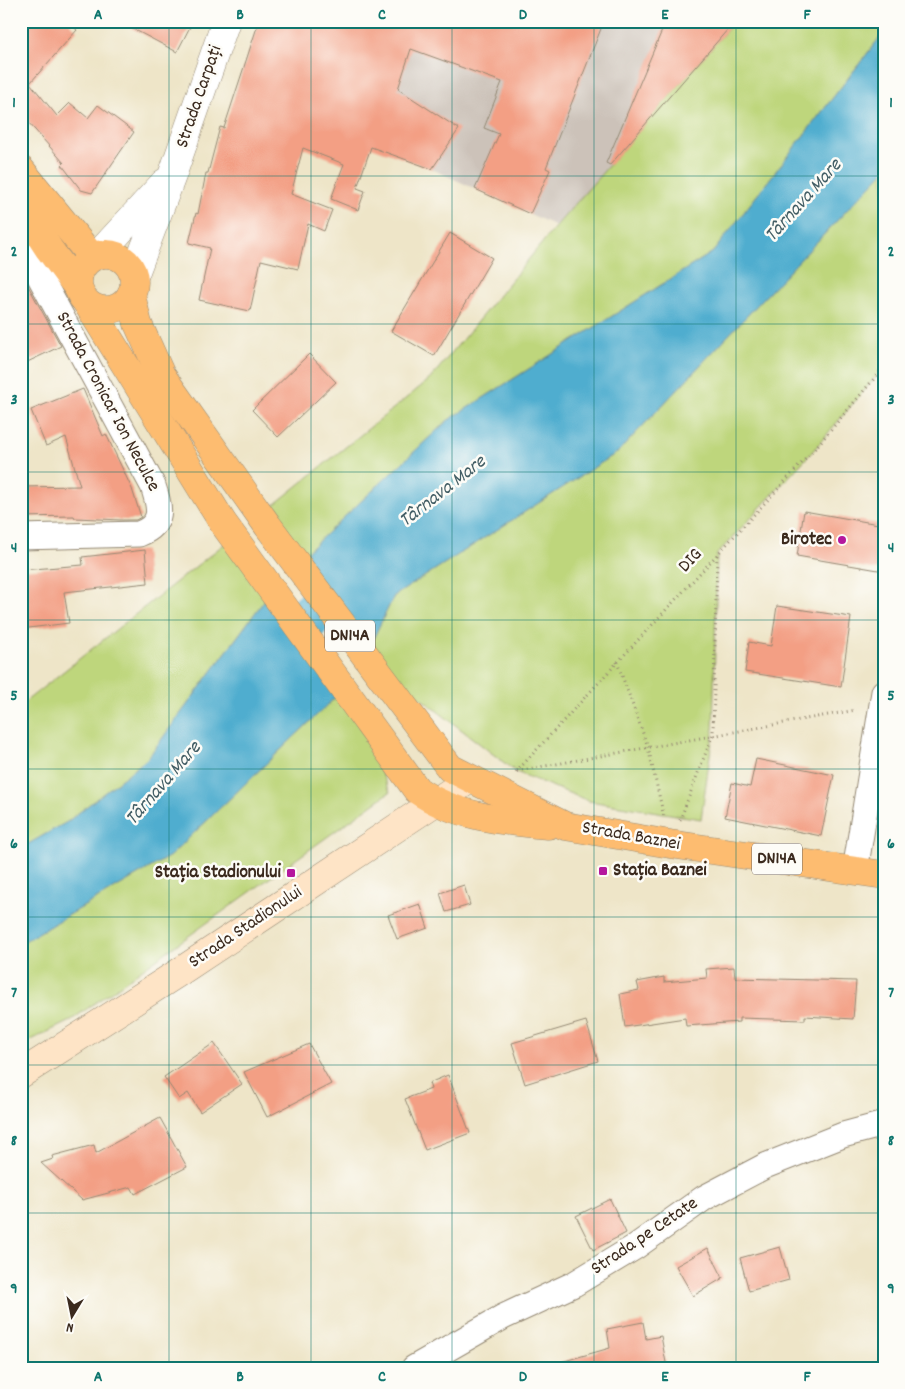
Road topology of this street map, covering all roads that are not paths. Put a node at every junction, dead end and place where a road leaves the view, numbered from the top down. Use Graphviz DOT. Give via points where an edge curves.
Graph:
graph roads {
  1 [pos="226,21"];
  2 [pos="21,170"];
  3 [pos="174,173"];
  4 [pos="21,206"];
  5 [pos="21,242"];
  6 [pos="95,256"];
  7 [pos="132,286"];
  8 [pos="83,295"];
  9 [pos="21,537"];
  10 [pos="883,699"];
  11 [pos="460,773"];
  12 [pos="426,796"];
  13 [pos="565,826"];
  14 [pos="855,871"];
  15 [pos="884,875"];
  16 [pos="21,1074"];
  17 [pos="884,1124"];
  18 [pos="414,1368"];
  1 -- 3 [label="street, Strada Carpați"];
  2 -- 6 [label="main road"];
  3 -- 6 [label="street, Strada Carpați"];
  3 -- 7 [label="street, Strada Carpați"];
  4 -- 8 [label="main road, DN14A"];
  5 -- 9 [label="street, Strada Cronicar Ion Neculce" via="154,486 160,506 154,525 139,534"];
  6 -- 7 [label="main road" via="113,255 127,262"];
  6 -- 8 [label="main road" via="80,271"];
  7 -- 8 [label="main road" via="125,303 116,308 96,308"];
  7 -- 11 [label="main road, DN14A" via="138,324 161,375 252,504"];
  8 -- 12 [label="main road, DN14A" via="223,523"];
  10 -- 14 [label="street"];
  11 -- 12 [label="main road, Strada Stadionului"];
  11 -- 13 [label="main road, Strada Baznei / DN14A"];
  12 -- 13 [label="main road, DN14A" via="503,820"];
  12 -- 16 [label="main road, Strada Stadionului" via="170,979"];
  13 -- 14 [label="main road, Strada Baznei / DN14A"];
  14 -- 15 [label="main road, Strada Baznei / DN14A"];
  17 -- 18 [label="street, Strada pe Cetate" via="843,1135 765,1166 704,1198 635,1247 574,1284 504,1317"];
}
